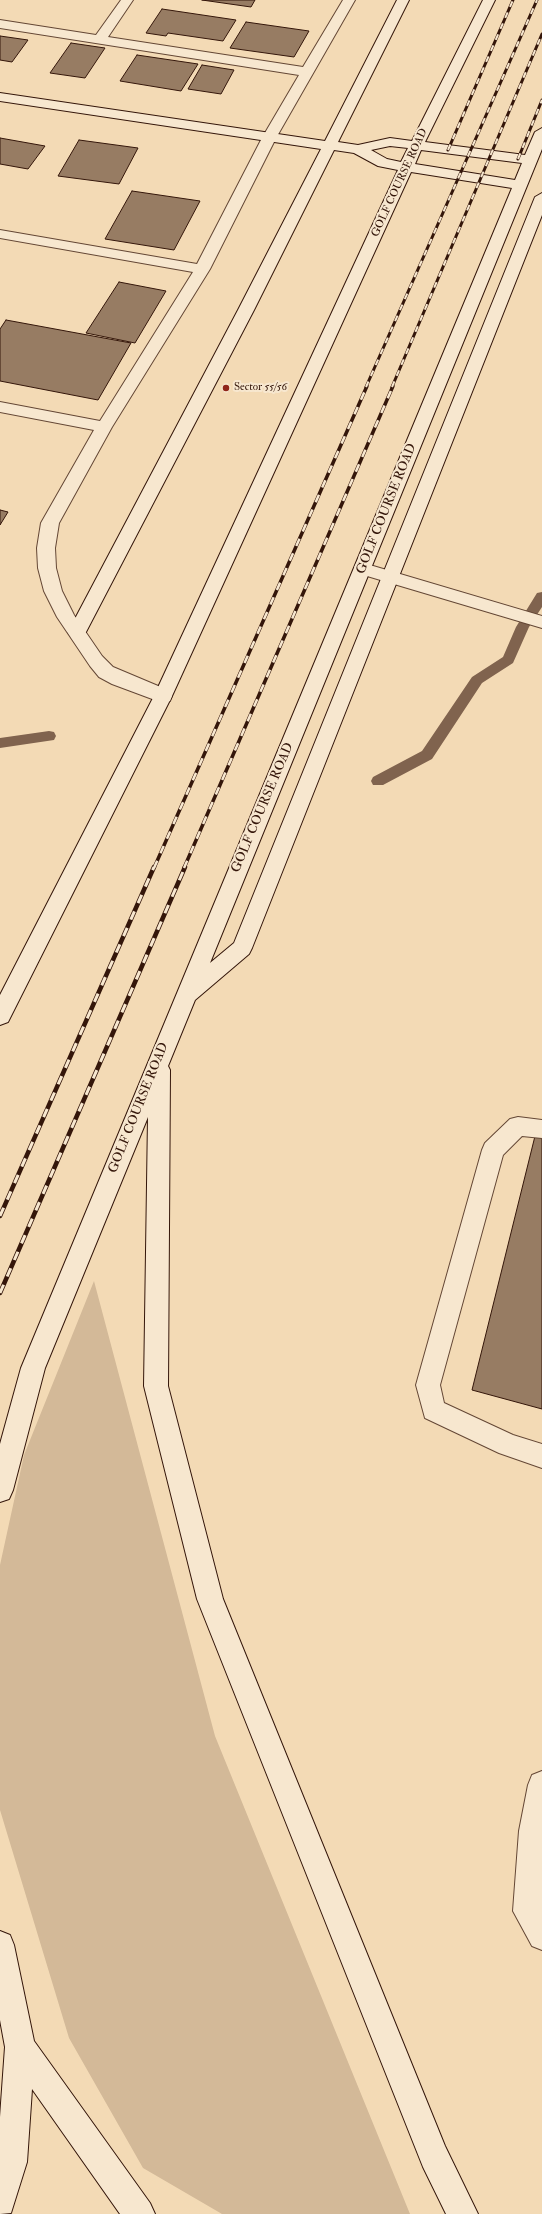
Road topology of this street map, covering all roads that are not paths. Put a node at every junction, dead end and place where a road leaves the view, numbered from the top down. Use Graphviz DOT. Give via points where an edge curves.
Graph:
graph roads {
  1 [pos="127,0"];
  2 [pos="349,0"];
  3 [pos="403,0"];
  4 [pos="489,0"];
  5 [pos="0,24"];
  6 [pos="98,40"];
  7 [pos="307,72"];
  8 [pos="0,96"];
  9 [pos="542,132"];
  10 [pos="269,138"];
  11 [pos="330,145"];
  12 [pos="417,146"];
  13 [pos="358,149"];
  14 [pos="531,160"];
  15 [pos="406,167"];
  16 [pos="521,185"];
  17 [pos="542,197"];
  18 [pos="0,234"];
  19 [pos="202,269"];
  20 [pos="0,407"];
  21 [pos="104,427"];
  22 [pos="362,568"];
  23 [pos="389,576"];
  24 [pos="542,622"];
  25 [pos="76,632"];
  26 [pos="163,696"];
  27 [pos="185,997"];
  28 [pos="0,1016"];
  29 [pos="160,1057"];
  30 [pos="542,1129"];
  31 [pos="542,1456"];
  32 [pos="0,1490"];
  33 [pos="542,1785"];
  34 [pos="542,1936"];
  35 [pos="0,1945"];
  36 [pos="20,2047"];
  37 [pos="0,2202"];
  38 [pos="139,2214"];
  39 [pos="462,2214"];
  1 -- 6 [label="street"];
  2 -- 7 [label="street"];
  3 -- 11 [label="street"];
  4 -- 12 [label="street, GOLF COURSE ROAD"];
  5 -- 6 [label="street"];
  6 -- 7 [label="street"];
  7 -- 10 [label="street"];
  8 -- 10 [label="street"];
  9 -- 14 [label="street, GOLF COURSE ROAD"];
  10 -- 11 [label="street"];
  10 -- 19 [label="street"];
  11 -- 13 [label="street"];
  11 -- 25 [label="street"];
  12 -- 13 [label="street" via="390,142"];
  12 -- 14 [label="street"];
  12 -- 15 [label="street, GOLF COURSE ROAD"];
  13 -- 15 [label="street" via="383,162"];
  14 -- 16 [label="street, GOLF COURSE ROAD"];
  15 -- 16 [label="street"];
  15 -- 26 [label="street, GOLF COURSE ROAD"];
  16 -- 22 [label="street, GOLF COURSE ROAD"];
  17 -- 23 [label="street"];
  18 -- 19 [label="street"];
  19 -- 21 [label="street"];
  20 -- 21 [label="street"];
  21 -- 25 [label="street" via="50,524 46,548 47,568 53,591"];
  22 -- 23 [label="street"];
  22 -- 27 [label="street, GOLF COURSE ROAD"];
  23 -- 24 [label="street"];
  23 -- 27 [label="street" via="242,948"];
  25 -- 26 [label="street" via="106,672"];
  26 -- 28 [label="street, GOLF COURSE ROAD"];
  27 -- 29 [label="street, GOLF COURSE ROAD"];
  29 -- 32 [label="street, GOLF COURSE ROAD" via="33,1368"];
  29 -- 39 [label="street" via="156,1386 210,1599 434,2156"];
  30 -- 31 [label="street" via="518,1126 493,1150 428,1385 434,1410 508,1445"];
  33 -- 34 [label="street" via="533,1831 527,1910"];
  35 -- 36 [label="street"];
  36 -- 37 [label="street" via="12,2162"];
  36 -- 38 [label="street"];
}
